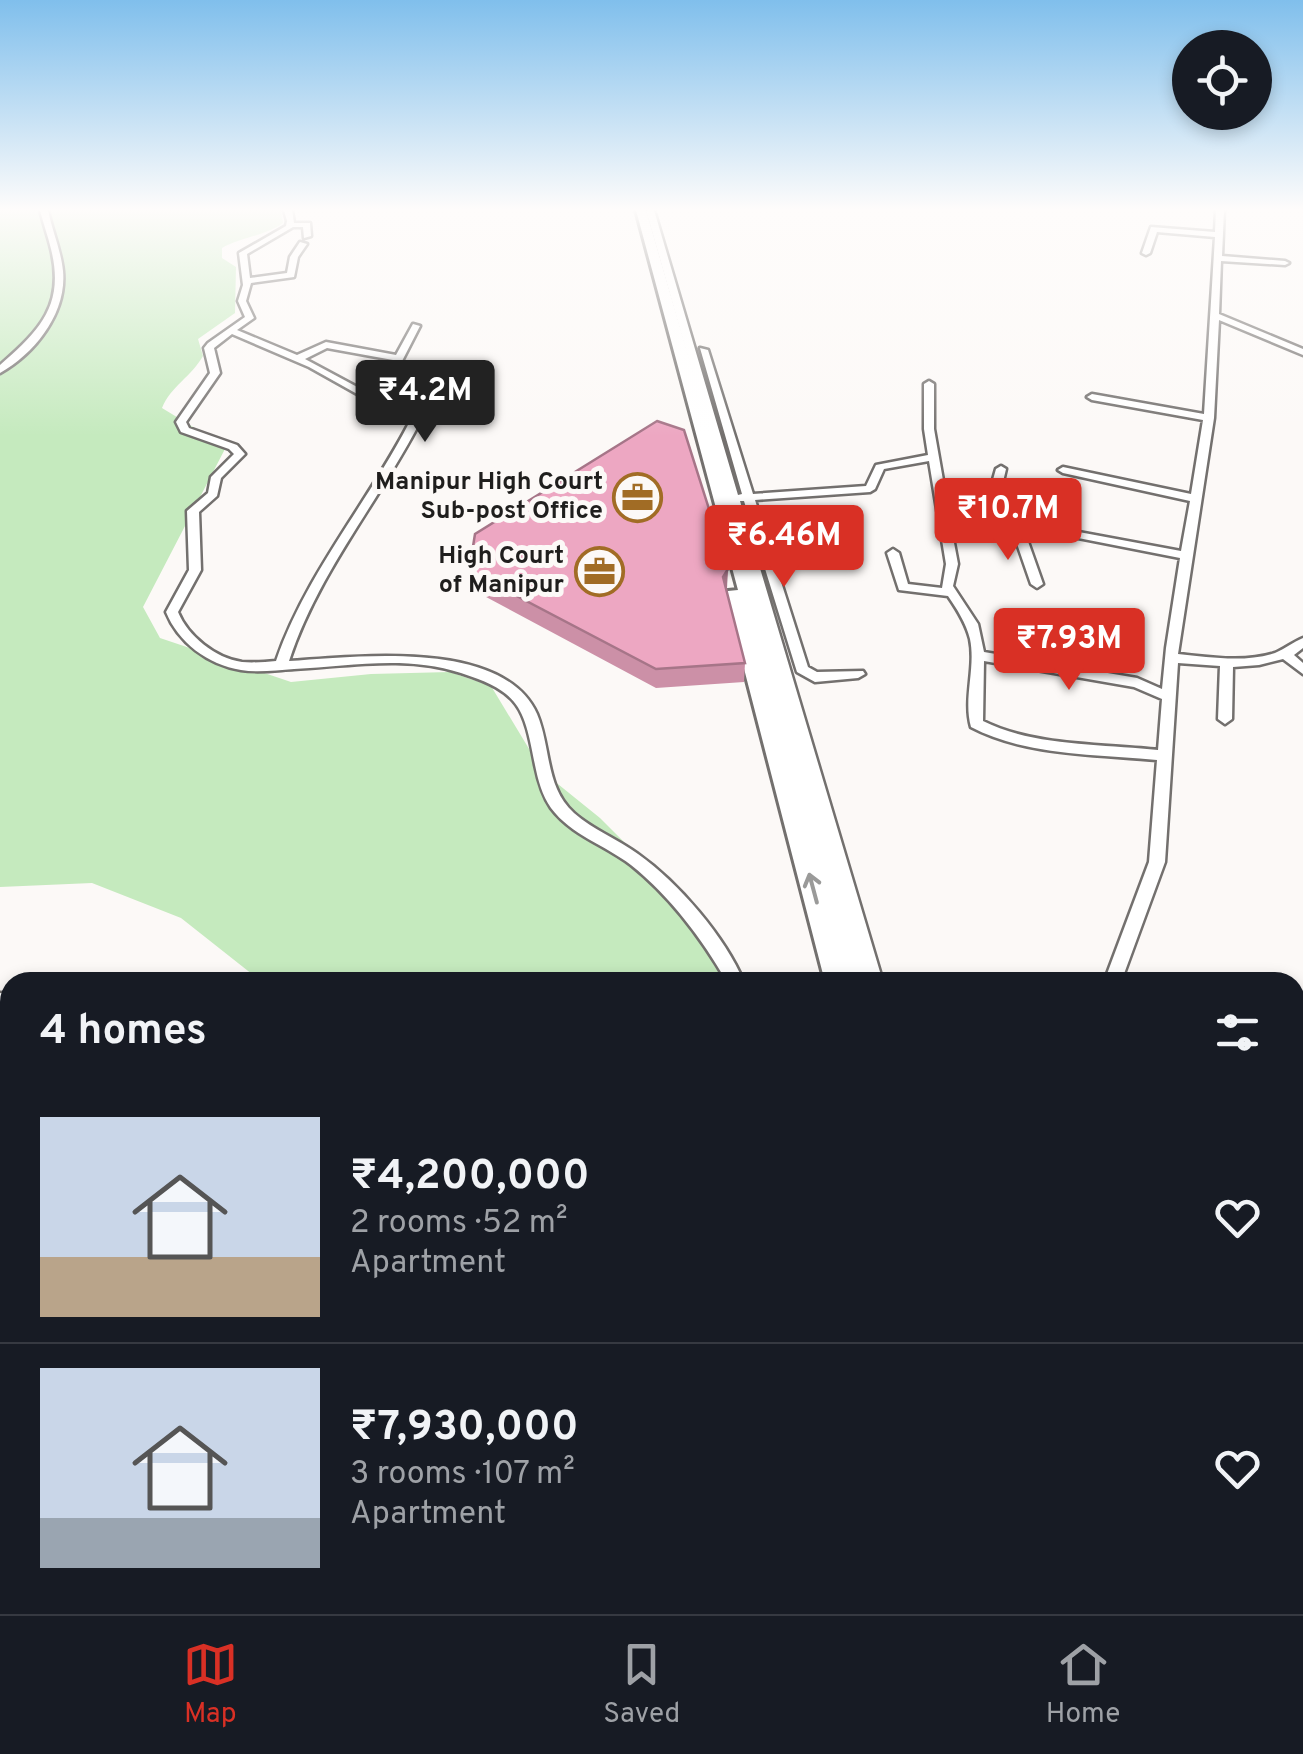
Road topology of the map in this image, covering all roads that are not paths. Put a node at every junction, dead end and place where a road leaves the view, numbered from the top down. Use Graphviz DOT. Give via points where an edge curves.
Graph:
graph roads {
  1 [pos="58,285"];
  2 [pos="246,285"];
  3 [pos="651,285"];
  4 [pos="661,285"];
  5 [pos="674,285"];
  6 [pos="1217,285"];
  7 [pos="1216,316"];
  8 [pos="416,326"];
  9 [pos="232,331"];
  10 [pos="703,350"];
  11 [pos="1303,352"];
  12 [pos="298,358"];
  13 [pos="400,359"];
  14 [pos="0,370"];
  15 [pos="929,384"];
  16 [pos="1092,397"];
  17 [pos="377,400"];
  18 [pos="1209,418"];
  19 [pos="934,457"];
  20 [pos="1001,469"];
  21 [pos="1063,470"];
  22 [pos="742,498"];
  23 [pos="1198,499"];
  24 [pos="944,522"];
  25 [pos="974,525"];
  26 [pos="1018,529"];
  27 [pos="893,554"];
  28 [pos="1188,556"];
  29 [pos="1037,584"];
  30 [pos="952,593"];
  31 [pos="1303,642"];
  32 [pos="980,656"];
  33 [pos="1286,656"];
  34 [pos="1172,658"];
  35 [pos="1227,662"];
  36 [pos="281,665"];
  37 [pos="1303,670"];
  38 [pos="858,674"];
  39 [pos="1170,697"];
  40 [pos="1226,719"];
  41 [pos="1166,756"];
  42 [pos="729,972"];
  43 [pos="835,972"];
  44 [pos="853,972"];
  45 [pos="871,972"];
  46 [pos="1117,972"];
  1 -- 14 [label="street" via="59,306 46,326"];
  2 -- 9 [label="street" via="242,301 250,318"];
  43 -- 3 [label="highway, one-way"];
  4 -- 44 [label="highway"];
  5 -- 22 [label="street"];
  6 -- 7 [label="street"];
  7 -- 11 [label="street"];
  7 -- 18 [label="street"];
  8 -- 13 [label="street"];
  9 -- 12 [label="street"];
  9 -- 36 [label="street" via="209,348 215,373 190,403 181,427 240,454 193,511 194,570 172,612 178,628 218,658 242,666"];
  10 -- 22 [label="street"];
  12 -- 13 [label="street" via="329,345"];
  12 -- 17 [label="street"];
  13 -- 17 [label="street"];
  15 -- 19 [label="street"];
  16 -- 18 [label="street"];
  17 -- 36 [label="street" via="414,424 307,599"];
  18 -- 23 [label="street"];
  19 -- 22 [label="street" via="880,467 870,488"];
  19 -- 24 [label="street"];
  20 -- 25 [label="street" via="992,503 972,507"];
  21 -- 23 [label="street"];
  22 -- 38 [label="street" via="802,669 808,676"];
  22 -- 45 [label="street"];
  23 -- 28 [label="street"];
  24 -- 25 [label="street"];
  24 -- 30 [label="street"];
  25 -- 26 [label="street"];
  26 -- 28 [label="street"];
  26 -- 29 [label="street"];
  27 -- 30 [label="street" via="904,587"];
  28 -- 34 [label="street"];
  30 -- 32 [label="street" via="971,618"];
  31 -- 33 [label="street"];
  32 -- 39 [label="street" via="1138,683"];
  32 -- 41 [label="street" via="980,728"];
  33 -- 35 [label="street"];
  33 -- 37 [label="street"];
  34 -- 35 [label="street"];
  34 -- 39 [label="street"];
  35 -- 40 [label="street"];
  36 -- 42 [label="street" via="396,656 478,674 512,690 530,716 549,791 561,810 660,882"];
  39 -- 41 [label="street"];
  41 -- 46 [label="street" via="1156,862"];
}
